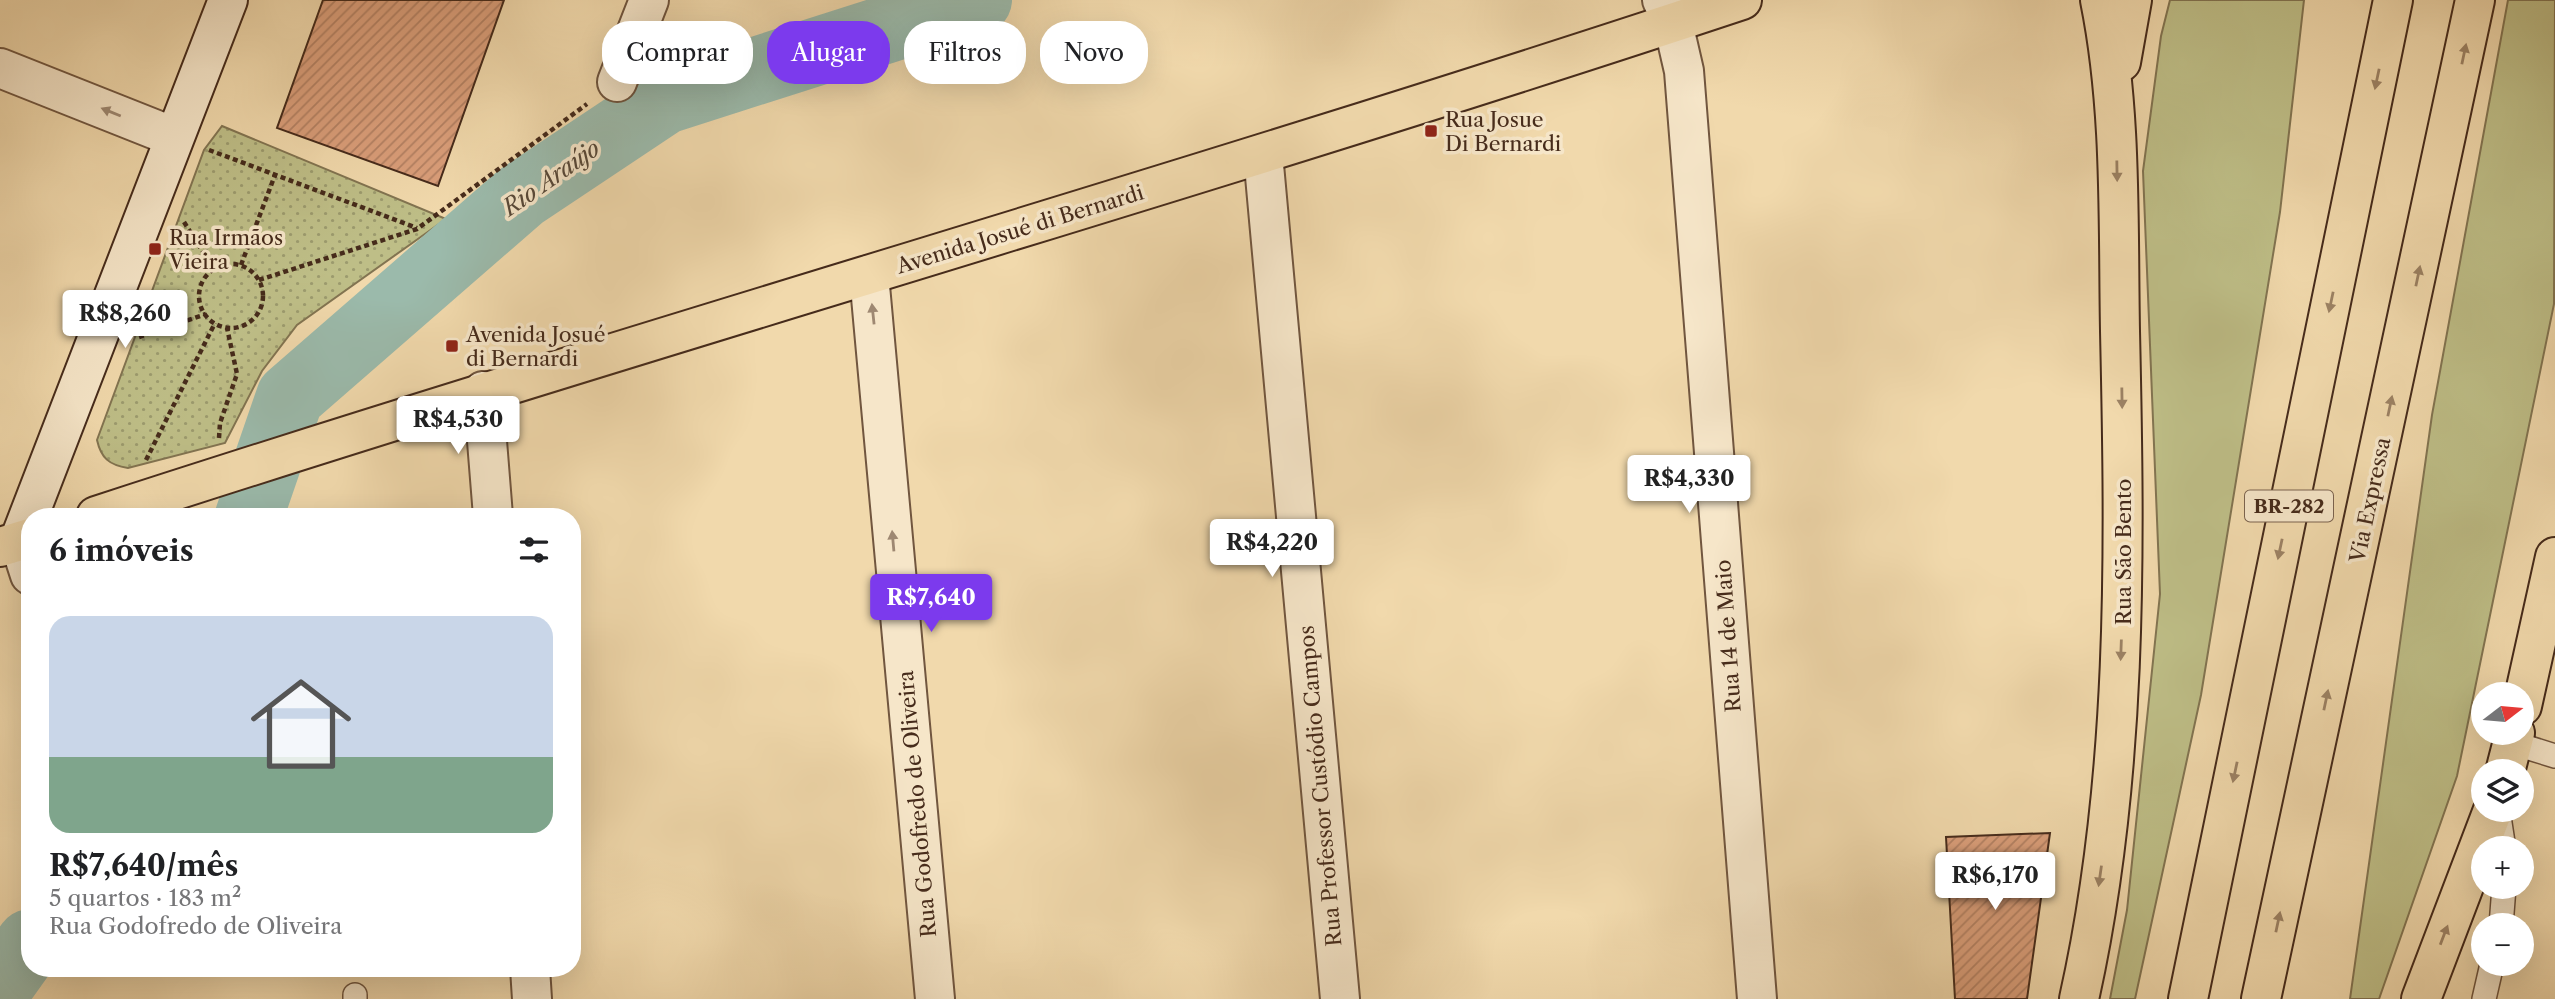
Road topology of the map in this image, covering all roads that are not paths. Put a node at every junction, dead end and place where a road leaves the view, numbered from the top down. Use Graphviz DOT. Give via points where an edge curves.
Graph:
graph roads {
  1 [pos="228,0"];
  2 [pos="649,0"];
  3 [pos="1742,0"];
  4 [pos="2101,0"];
  5 [pos="2132,0"];
  6 [pos="2475,0"];
  7 [pos="2392,6"];
  8 [pos="1668,11"];
  9 [pos="641,21"];
  10 [pos="0,68"];
  11 [pos="2116,102"];
  12 [pos="174,137"];
  13 [pos="1263,154"];
  14 [pos="869,275"];
  15 [pos="483,391"];
  16 [pos="35,508"];
  17 [pos="122,508"];
  18 [pos="492,508"];
  19 [pos="2555,556"];
  20 [pos="2527,682"];
  21 [pos="2511,749"];
  22 [pos="2555,756"];
  23 [pos="2491,822"];
  24 [pos="2489,976"];
  25 [pos="531,977"];
  26 [pos="2263,996"];
  27 [pos="533,999"];
  28 [pos="935,999"];
  29 [pos="1340,999"];
  30 [pos="1757,999"];
  31 [pos="2079,999"];
  32 [pos="2188,999"];
  33 [pos="2421,999"];
  34 [pos="2484,999"];
  1 -- 12 [label="street"];
  2 -- 9 [label="street"];
  3 -- 8 [label="main road, Avenida Josué di Bernardi"];
  4 -- 11 [label="main road, Rua São Bento"];
  5 -- 11 [label="main road, Rua São Bento"];
  26 -- 6 [label="main road, Via Expressa / BR-282, one-way"];
  7 -- 32 [label="main road, BR-282, one-way"];
  8 -- 13 [label="main road, Avenida Josué di Bernardi" via="1588,52"];
  8 -- 30 [label="street, Rua 14 de Maio" via="1684,71"];
  12 -- 10 [label="street, one-way"];
  11 -- 31 [label="main road, Rua São Bento, one-way" via="2124,490 2122,647 2114,769"];
  12 -- 16 [label="street"];
  13 -- 14 [label="main road, Avenida Josué di Bernardi"];
  13 -- 29 [label="street, Rua Professor Custódio Campos"];
  14 -- 15 [label="main road, Avenida Josué di Bernardi"];
  28 -- 14 [label="street, Rua Godofredo de Oliveira, one-way"];
  15 -- 17 [label="main road, Avenida Josué di Bernardi"];
  15 -- 18 [label="street"];
  19 -- 20 [label="main road"];
  21 -- 22 [label="lane"];
  33 -- 23 [label="main road, one-way"];
  24 -- 34 [label="lane"];
  25 -- 27 [label="street"];
}
